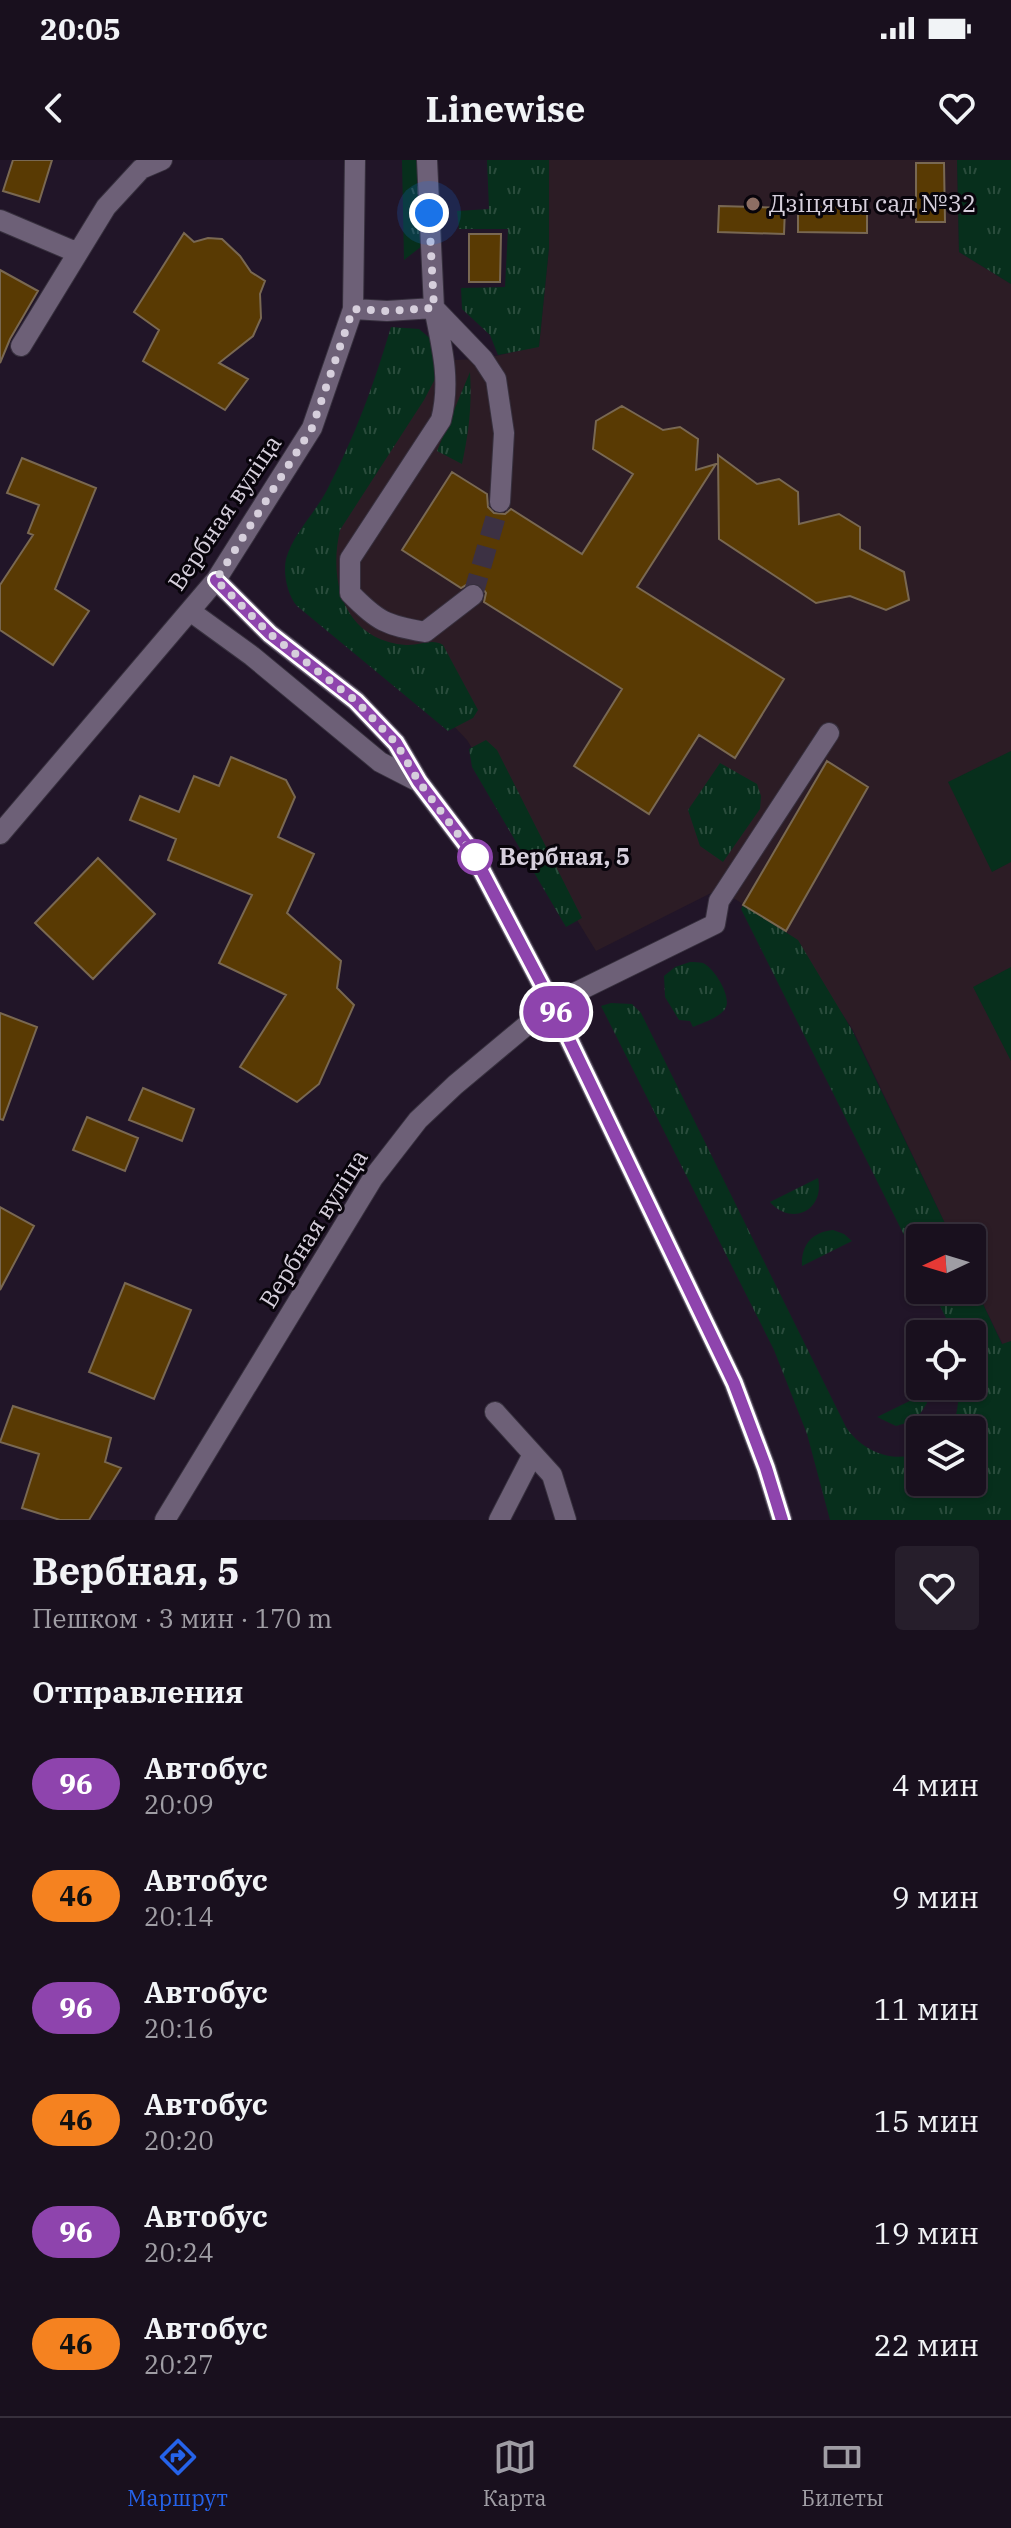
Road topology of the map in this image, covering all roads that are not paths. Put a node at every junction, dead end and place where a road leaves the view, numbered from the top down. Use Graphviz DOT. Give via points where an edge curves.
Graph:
graph roads {
  1 [pos="162,160"];
  2 [pos="355,160"];
  3 [pos="427,160"];
  4 [pos="0,220"];
  5 [pos="78,253"];
  6 [pos="434,308"];
  7 [pos="353,309"];
  8 [pos="21,346"];
  9 [pos="500,502"];
  10 [pos="216,580"];
  11 [pos="473,595"];
  12 [pos="190,611"];
  13 [pos="829,733"];
  14 [pos="419,782"];
  15 [pos="0,834"];
  16 [pos="552,1004"];
  17 [pos="495,1412"];
  18 [pos="533,1454"];
  19 [pos="165,1520"];
  20 [pos="499,1520"];
  21 [pos="566,1520"];
  22 [pos="782,1520"];
  1 -- 5 [label="street" via="141,169 106,207"];
  2 -- 7 [label="street, Вербная вуліца"];
  3 -- 6 [label="street"];
  4 -- 5 [label="street"];
  5 -- 8 [label="street"];
  6 -- 7 [label="street"];
  6 -- 9 [label="street" via="496,379 504,433"];
  6 -- 11 [label="street" via="447,397 441,420 350,559 350,593 389,625 425,632"];
  7 -- 10 [label="street, Вербная вуліца" via="312,428"];
  10 -- 12 [label="street, Вербная вуліца"];
  10 -- 14 [label="street" via="270,634 356,701 396,743"];
  12 -- 14 [label="street" via="380,762"];
  12 -- 15 [label="street, Вербная вуліца"];
  13 -- 16 [label="street, Вербная вуліца" via="719,901 715,924"];
  14 -- 16 [label="street" via="472,852"];
  16 -- 19 [label="street, Вербная вуліца" via="427,1111 373,1178"];
  16 -- 22 [label="street" via="734,1383"];
  17 -- 18 [label="street"];
  18 -- 20 [label="street"];
  18 -- 21 [label="street" via="552,1475"];
}
